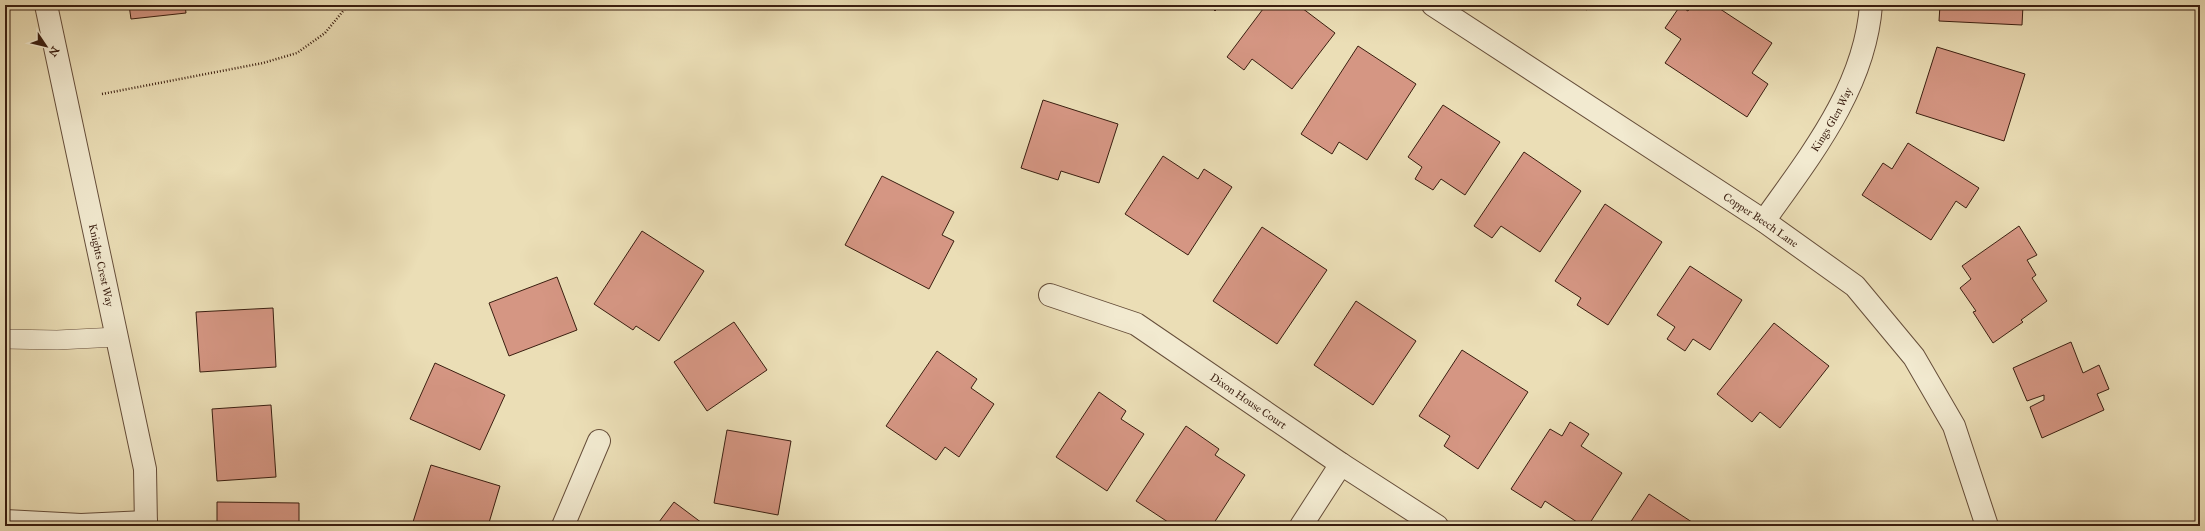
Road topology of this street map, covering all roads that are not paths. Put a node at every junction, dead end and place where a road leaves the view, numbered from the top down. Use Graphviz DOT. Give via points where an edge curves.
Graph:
graph roads {
  1 [pos="46,5"];
  2 [pos="1433,5"];
  3 [pos="1871,5"];
  4 [pos="1764,221"];
  5 [pos="1050,295"];
  6 [pos="117,337"];
  7 [pos="5,338"];
  8 [pos="599,441"];
  9 [pos="1341,464"];
  10 [pos="5,521"];
  11 [pos="146,524"];
  12 [pos="563,526"];
  13 [pos="1301,526"];
  14 [pos="1437,526"];
  15 [pos="1987,526"];
  1 -- 6 [label="street, Knights Crest Way"];
  2 -- 4 [label="street, Copper Beech Lane"];
  3 -- 4 [label="street, Kings Glen Way" via="1855,75 1831,123"];
  4 -- 15 [label="street, Copper Beech Lane" via="1855,286 1914,357 1954,426"];
  5 -- 9 [label="street, Dixon House Court" via="1136,324"];
  6 -- 7 [label="lane" via="56,340"];
  6 -- 11 [label="street, Knights Crest Way" via="145,469"];
  8 -- 12 [label="street"];
  9 -- 13 [label="street"];
  9 -- 14 [label="street, Dixon House Court"];
  10 -- 11 [label="street" via="81,525"];
}
